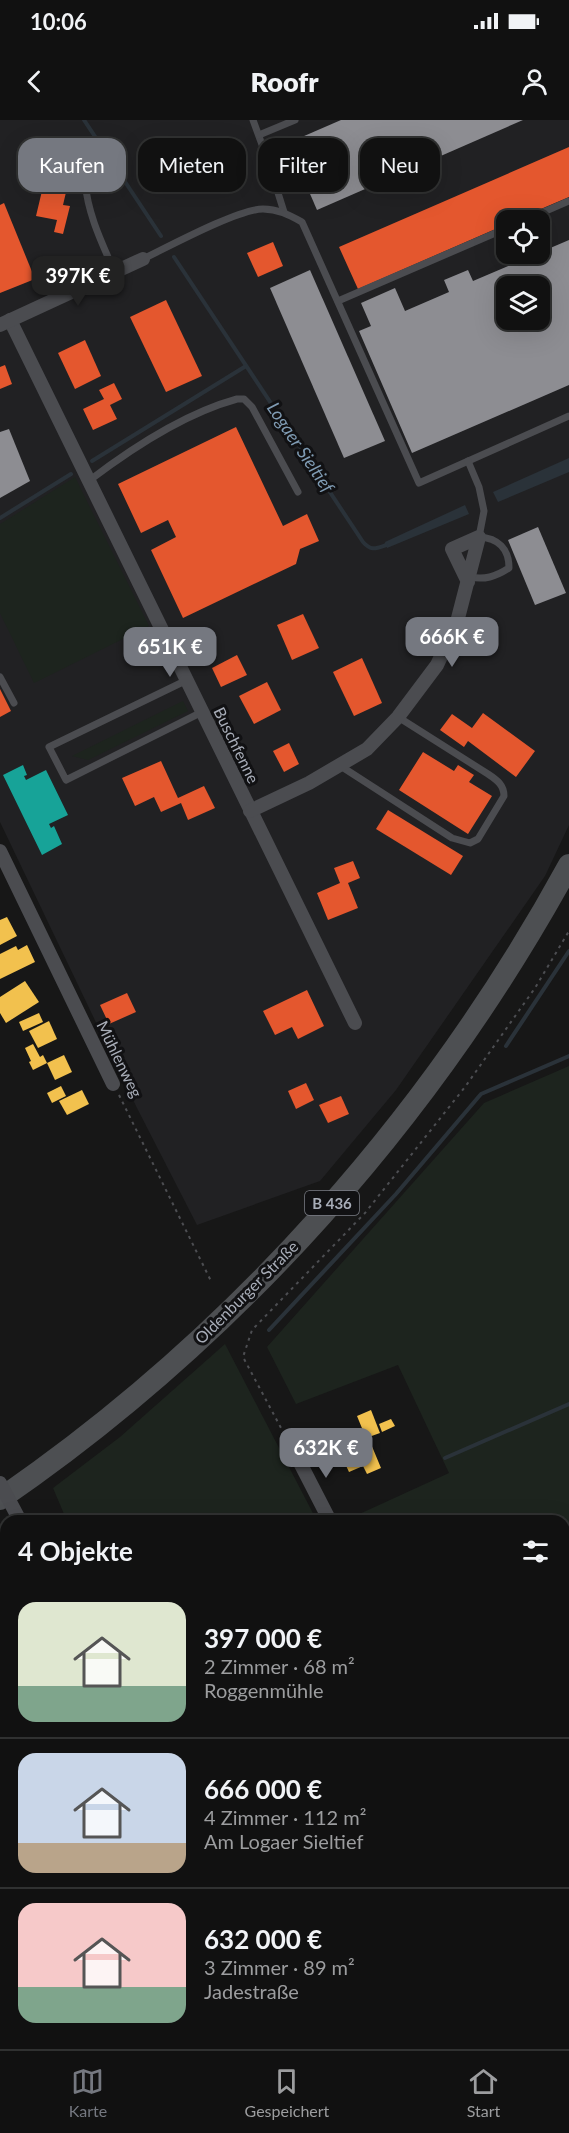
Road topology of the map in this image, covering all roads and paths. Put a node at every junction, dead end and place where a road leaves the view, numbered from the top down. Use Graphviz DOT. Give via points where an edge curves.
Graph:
graph roads {
  1 [pos="253,120"];
  2 [pos="295,120"];
  3 [pos="259,135"];
  4 [pos="87,192"];
  5 [pos="569,201"];
  6 [pos="548,210"];
  7 [pos="284,212"];
  8 [pos="496,233"];
  9 [pos="143,259"];
  10 [pos="115,273"];
  11 [pos="338,301"];
  12 [pos="5,322"];
  13 [pos="569,416"];
  14 [pos="468,461"];
  15 [pos="90,480"];
  16 [pos="298,492"];
  17 [pos="479,537"];
  18 [pos="469,580"];
  19 [pos="0,677"];
  20 [pos="188,680"];
  21 [pos="14,703"];
  22 [pos="202,712"];
  23 [pos="398,717"];
  24 [pos="339,765"];
  25 [pos="250,811"];
  26 [pos="0,851"];
  27 [pos="569,865"];
  28 [pos="569,931"];
  29 [pos="355,1023"];
  30 [pos="113,1084"];
  31 [pos="211,1281"];
  32 [pos="294,1451"];
  33 [pos="0,1483"];
  34 [pos="0,1499"];
  35 [pos="17,1515"];
  36 [pos="327,1515"];
  1 -- 3 [label="lane"];
  2 -- 3 [label="lane"];
  3 -- 7 [label="lane"];
  4 -- 10 [label="lane" via="94,225"];
  5 -- 6 [label="lane"];
  7 -- 9 [label="lane" via="261,208 239,214"];
  7 -- 11 [label="lane" via="302,222"];
  8 -- 11 [label="lane"];
  9 -- 10 [label="street"];
  10 -- 12 [label="street"];
  11 -- 14 [label="lane" via="419,483"];
  12 -- 15 [label="street, Buschfenne"];
  13 -- 14 [label="lane"];
  14 -- 17 [label="lane" via="484,511"];
  15 -- 16 [label="lane" via="193,416 244,399"];
  15 -- 20 [label="street, Buschfenne"];
  17 -- 18 [label="street"];
  17 -- 18 [label="street" via="452,549"];
  17 -- 18 [label="lane" via="491,537 500,544 509,557 508,568 498,575"];
  18 -- 23 [label="street" via="457,622 437,665"];
  19 -- 21 [label="lane"];
  20 -- 22 [label="street, Buschfenne"];
  20 -- 22 [label="lane" via="49,747 66,780"];
  22 -- 25 [label="street, Buschfenne"];
  23 -- 24 [label="street" via="367,749"];
  23 -- 24 [label="lane" via="488,774 504,789 504,796 478,839 470,843 452,838"];
  24 -- 25 [label="street"];
  25 -- 29 [label="street, Buschfenne"];
  26 -- 30 [label="street, Mühlenweg"];
  27 -- 34 [label="main road, Oldenburger Straße / B 436" via="477,1018 342,1193 201,1339 107,1420"];
  28 -- 32 [label="path" via="535,988 465,1087 366,1213 252,1330 243,1357"];
  30 -- 31 [label="path, Mühlenweg"];
  32 -- 36 [label="street"];
  33 -- 35 [label="street, bridge"];
}
